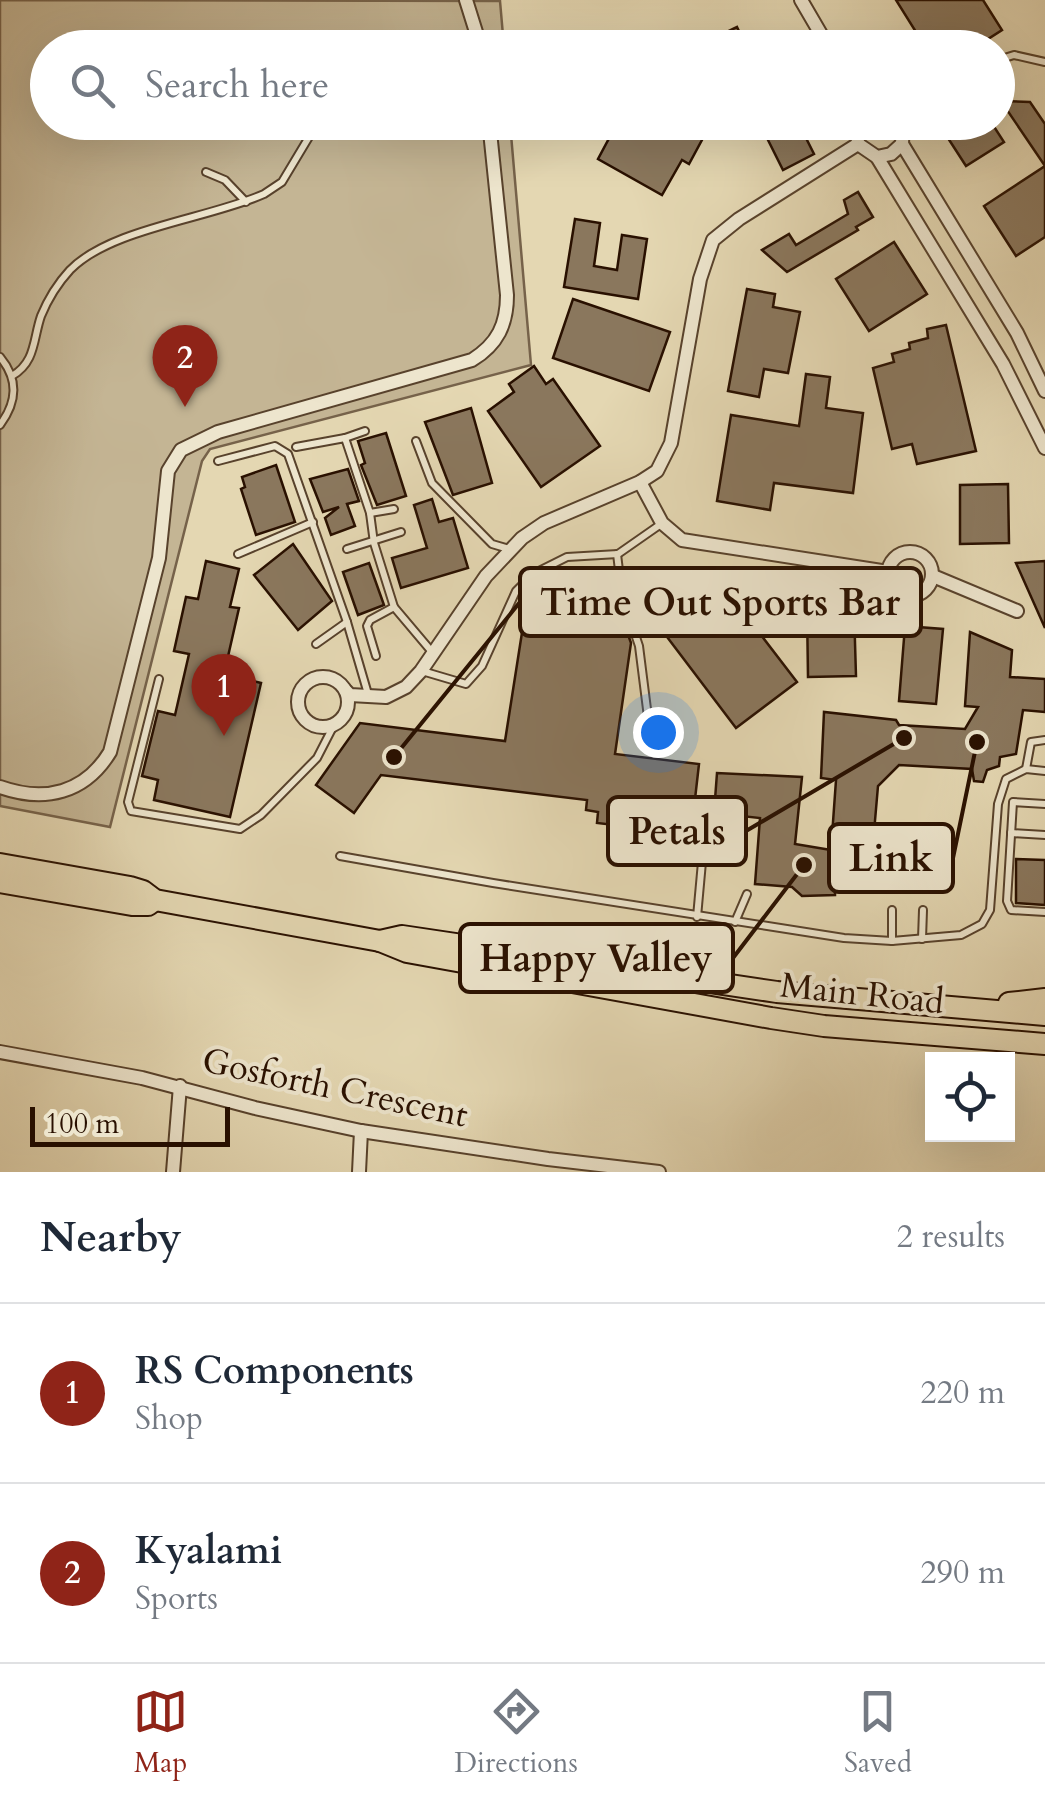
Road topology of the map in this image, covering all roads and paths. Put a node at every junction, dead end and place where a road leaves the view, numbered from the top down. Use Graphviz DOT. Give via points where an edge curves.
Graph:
graph roads {
  1 [pos="466,0"];
  2 [pos="800,0"];
  3 [pos="475,30"];
  4 [pos="818,30"];
  5 [pos="1015,55"];
  6 [pos="1045,62"];
  7 [pos="307,140"];
  8 [pos="491,140"];
  9 [pos="858,140"];
  10 [pos="902,140"];
  11 [pos="858,144"];
  12 [pos="902,144"];
  13 [pos="877,157"];
  14 [pos="206,172"];
  15 [pos="246,202"];
  16 [pos="0,357"];
  17 [pos="12,376"];
  18 [pos="1045,391"];
  19 [pos="0,425"];
  20 [pos="365,432"];
  21 [pos="345,438"];
  22 [pos="416,441"];
  23 [pos="296,447"];
  24 [pos="1045,448"];
  25 [pos="218,461"];
  26 [pos="640,482"];
  27 [pos="394,510"];
  28 [pos="370,512"];
  29 [pos="313,522"];
  30 [pos="662,524"];
  31 [pos="402,532"];
  32 [pos="374,543"];
  33 [pos="346,549"];
  34 [pos="510,549"];
  35 [pos="238,554"];
  36 [pos="617,554"];
  37 [pos="888,572"];
  38 [pos="933,576"];
  39 [pos="394,607"];
  40 [pos="1017,611"];
  41 [pos="347,622"];
  42 [pos="316,644"];
  43 [pos="433,653"];
  44 [pos="376,656"];
  45 [pos="421,671"];
  46 [pos="159,678"];
  47 [pos="346,691"];
  48 [pos="368,696"];
  49 [pos="334,725"];
  50 [pos="649,725"];
  51 [pos="1045,740"];
  52 [pos="1026,769"];
  53 [pos="1045,770"];
  54 [pos="0,787"];
  55 [pos="1001,792"];
  56 [pos="1013,802"];
  57 [pos="1045,804"];
  58 [pos="705,828"];
  59 [pos="1011,833"];
  60 [pos="1045,835"];
  61 [pos="340,856"];
  62 [pos="0,864"];
  63 [pos="0,882"];
  64 [pos="55,882"];
  65 [pos="747,894"];
  66 [pos="892,910"];
  67 [pos="923,910"];
  68 [pos="1045,912"];
  69 [pos="698,916"];
  70 [pos="735,922"];
  71 [pos="922,939"];
  72 [pos="380,940"];
  73 [pos="892,940"];
  74 [pos="1045,999"];
  75 [pos="968,1008"];
  76 [pos="1045,1015"];
  77 [pos="1040,1046"];
  78 [pos="0,1052"];
  79 [pos="180,1086"];
  80 [pos="362,1131"];
  81 [pos="548,1166"];
  82 [pos="173,1172"];
  83 [pos="359,1172"];
  84 [pos="660,1172"];
  1 -- 3 [label="street"];
  2 -- 4 [label="street"];
  5 -- 6 [label="lane"];
  7 -- 15 [label="lane" via="282,182"];
  8 -- 54 [label="street" via="507,314 492,345 472,360 218,432 181,450 168,471 160,558 110,752 90,776 63,792 33,795"];
  9 -- 11 [label="street"];
  10 -- 12 [label="street"];
  11 -- 13 [label="street"];
  11 -- 26 [label="street" via="713,240 671,443 657,471"];
  12 -- 13 [label="street"];
  12 -- 18 [label="street"];
  13 -- 24 [label="street" via="994,347"];
  14 -- 15 [label="lane"];
  15 -- 17 [label="lane" via="84,257 58,283 28,363"];
  16 -- 17 [label="lane"];
  17 -- 19 [label="lane" via="14,400"];
  20 -- 21 [label="lane"];
  21 -- 23 [label="lane"];
  21 -- 28 [label="lane"];
  22 -- 34 [label="lane" via="432,484 492,544"];
  25 -- 29 [label="lane" via="282,447"];
  26 -- 30 [label="street"];
  26 -- 34 [label="street" via="544,523"];
  27 -- 28 [label="lane"];
  28 -- 32 [label="lane"];
  29 -- 35 [label="lane"];
  29 -- 41 [label="lane"];
  30 -- 36 [label="lane"];
  30 -- 37 [label="street" via="695,544"];
  31 -- 32 [label="lane"];
  32 -- 33 [label="lane"];
  32 -- 39 [label="lane"];
  34 -- 43 [label="street"];
  36 -- 45 [label="lane" via="567,557 533,574 516,592 482,666 466,684"];
  36 -- 50 [label="lane"];
  37 -- 38 [label="street" via="899,555 912,552 930,562"];
  37 -- 38 [label="street" via="891,586 908,596 922,593"];
  38 -- 40 [label="street"];
  39 -- 43 [label="lane"];
  39 -- 44 [label="lane" via="367,626"];
  41 -- 42 [label="lane"];
  41 -- 48 [label="lane"];
  43 -- 45 [label="street"];
  45 -- 48 [label="street" via="396,694"];
  46 -- 49 [label="lane" via="131,811 240,830 317,758"];
  47 -- 48 [label="street"];
  47 -- 49 [label="street" via="348,706"];
  47 -- 49 [label="street" via="328,677 312,679 301,690 298,705 305,719 318,727"];
  51 -- 52 [label="lane" via="1031,742"];
  52 -- 53 [label="lane"];
  52 -- 55 [label="lane" via="1012,774"];
  55 -- 56 [label="lane"];
  55 -- 71 [label="lane" via="987,918 962,936"];
  56 -- 57 [label="lane"];
  56 -- 59 [label="lane"];
  58 -- 69 [label="lane"];
  59 -- 60 [label="lane"];
  59 -- 68 [label="lane" via="1009,908"];
  61 -- 69 [label="lane"];
  62 -- 64 [label="main road"];
  63 -- 64 [label="main road"];
  64 -- 72 [label="main road, Main Road" via="132,905 155,900"];
  65 -- 70 [label="lane"];
  66 -- 73 [label="lane"];
  67 -- 71 [label="lane"];
  69 -- 70 [label="lane"];
  70 -- 73 [label="lane"];
  71 -- 73 [label="lane"];
  72 -- 75 [label="main road, Main Road" via="402,936 777,992"];
  72 -- 77 [label="main road, Main Road" via="407,952 771,1018"];
  74 -- 75 [label="main road"];
  75 -- 76 [label="main road, Main Road"];
  78 -- 79 [label="street, Gosforth Crescent"];
  79 -- 80 [label="street, Gosforth Crescent"];
  79 -- 82 [label="street"];
  80 -- 81 [label="street, Gosforth Crescent"];
  80 -- 83 [label="street"];
  81 -- 84 [label="street, Gosforth Crescent"];
}
